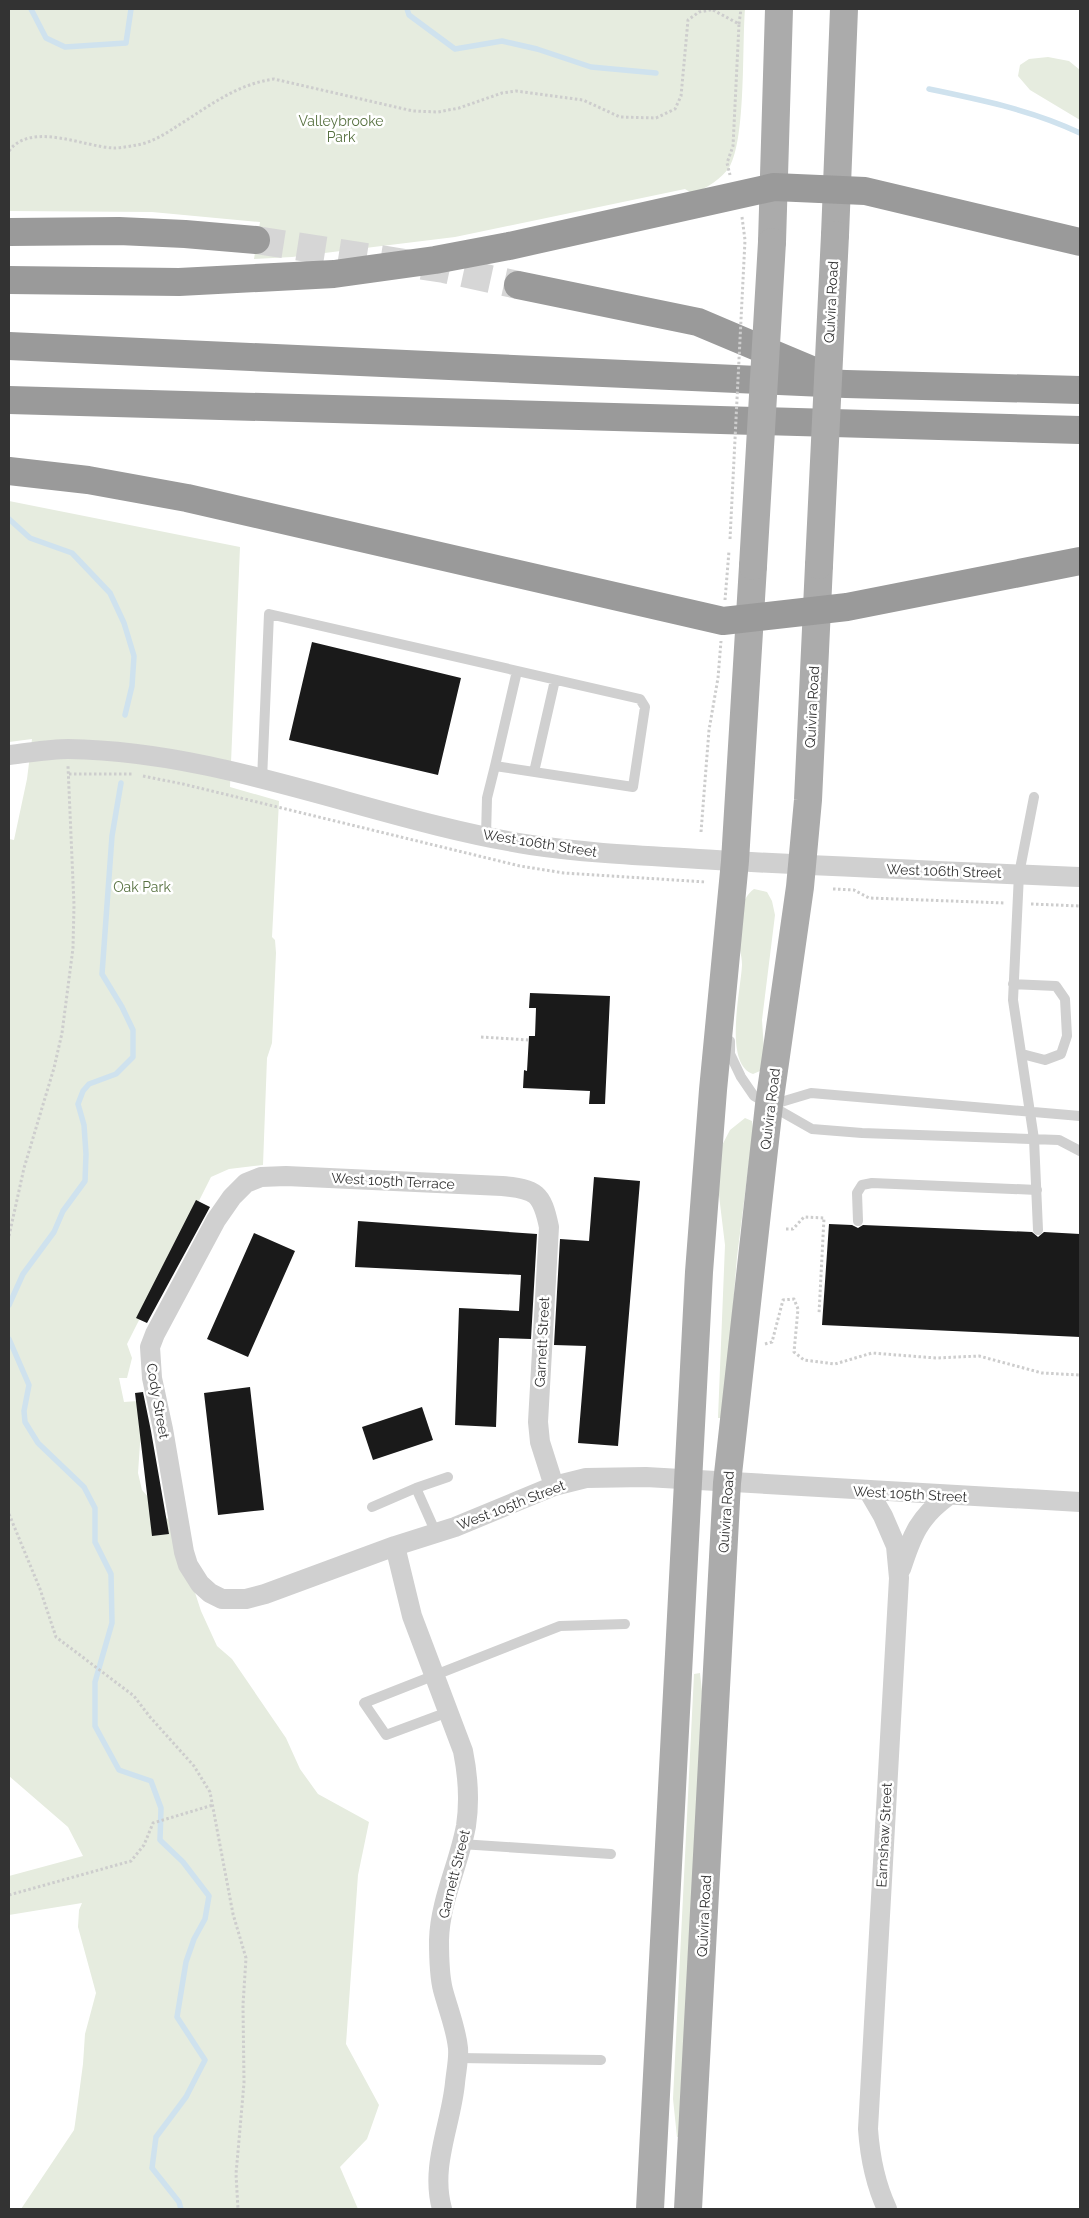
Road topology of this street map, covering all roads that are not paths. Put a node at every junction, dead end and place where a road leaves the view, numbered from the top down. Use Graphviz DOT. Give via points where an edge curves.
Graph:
graph roads {
  1 [pos="779,9"];
  2 [pos="844,9"];
  3 [pos="774,187"];
  4 [pos="836,190"];
  5 [pos="9,232"];
  6 [pos="256,240"];
  7 [pos="1080,242"];
  8 [pos="9,280"];
  9 [pos="518,285"];
  10 [pos="9,346"];
  11 [pos="846,384"];
  12 [pos="1080,390"];
  13 [pos="9,400"];
  14 [pos="37,402"];
  15 [pos="9,410"];
  16 [pos="1080,430"];
  17 [pos="9,471"];
  18 [pos="1080,561"];
  19 [pos="817,611"];
  20 [pos="750,618"];
  21 [pos="517,671"];
  22 [pos="555,680"];
  23 [pos="9,754"];
  24 [pos="495,766"];
  25 [pos="534,772"];
  26 [pos="262,780"];
  27 [pos="1034,797"];
  28 [pos="486,836"];
  29 [pos="736,861"];
  30 [pos="802,866"];
  31 [pos="1019,874"];
  32 [pos="1080,877"];
  33 [pos="1013,984"];
  34 [pos="730,1030"];
  35 [pos="1022,1054"];
  36 [pos="769,1105"];
  37 [pos="1030,1111"];
  38 [pos="1080,1116"];
  39 [pos="1034,1139"];
  40 [pos="1080,1151"];
  41 [pos="246,1184"];
  42 [pos="1037,1190"];
  43 [pos="539,1197"];
  44 [pos="858,1221"];
  45 [pos="1038,1230"];
  46 [pos="448,1476"];
  47 [pos="687,1480"];
  48 [pos="727,1483"];
  49 [pos="554,1486"];
  50 [pos="416,1488"];
  51 [pos="870,1492"];
  52 [pos="948,1496"];
  53 [pos="1080,1502"];
  54 [pos="372,1506"];
  55 [pos="436,1533"];
  56 [pos="395,1546"];
  57 [pos="898,1578"];
  58 [pos="222,1598"];
  59 [pos="625,1624"];
  60 [pos="434,1675"];
  61 [pos="448,1712"];
  62 [pos="462,1844"];
  63 [pos="611,1854"];
  64 [pos="458,2058"];
  65 [pos="601,2060"];
  66 [pos="442,2209"];
  67 [pos="650,2209"];
  68 [pos="688,2209"];
  69 [pos="887,2209"];
  1 -- 3 [label="main road"];
  2 -- 4 [label="main road, Quivira Road"];
  3 -- 4 [label="highway"];
  3 -- 8 [label="highway" via="499,248 334,274 179,282"];
  3 -- 20 [label="main road, bridge"];
  4 -- 7 [label="highway" via="865,191"];
  4 -- 19 [label="main road, Quivira Road, bridge"];
  5 -- 6 [label="highway" via="119,231"];
  9 -- 11 [label="highway" via="698,322"];
  10 -- 11 [label="highway"];
  11 -- 12 [label="highway"];
  13 -- 14 [label="highway"];
  14 -- 15 [label="highway"];
  14 -- 16 [label="highway"];
  17 -- 20 [label="highway" via="88,480 187,498 723,621"];
  18 -- 19 [label="highway"];
  19 -- 20 [label="highway"];
  19 -- 30 [label="main road, Quivira Road"];
  20 -- 29 [label="main road"];
  21 -- 22 [label="lane"];
  21 -- 24 [label="lane"];
  21 -- 26 [label="lane" via="269,614"];
  22 -- 25 [label="lane"];
  22 -- 25 [label="lane" via="640,699 645,707 633,787"];
  23 -- 26 [label="street, West 106th Street" via="66,749 160,757"];
  24 -- 25 [label="lane"];
  24 -- 28 [label="lane" via="487,798"];
  26 -- 28 [label="street, West 106th Street"];
  27 -- 31 [label="lane"];
  28 -- 29 [label="street, West 106th Street" via="583,852"];
  29 -- 30 [label="street, West 106th Street"];
  29 -- 47 [label="main road" via="731,953 713,1090"];
  30 -- 31 [label="street, West 106th Street"];
  30 -- 36 [label="main road, Quivira Road"];
  31 -- 32 [label="street, West 106th Street"];
  31 -- 33 [label="lane"];
  33 -- 35 [label="lane"];
  33 -- 35 [label="lane" via="1056,986 1065,999 1067,1036 1061,1054 1045,1060"];
  34 -- 36 [label="lane" via="730,1054 741,1077 754,1096"];
  35 -- 37 [label="lane"];
  36 -- 37 [label="lane" via="811,1093"];
  36 -- 39 [label="lane" via="812,1129"];
  36 -- 48 [label="main road, Quivira Road"];
  37 -- 38 [label="lane"];
  37 -- 39 [label="lane"];
  39 -- 40 [label="lane" via="1059,1140"];
  39 -- 42 [label="lane"];
  41 -- 43 [label="street, West 105th Terrace" via="261,1177 286,1176 502,1186 525,1190"];
  41 -- 58 [label="street, Cody Street" via="232,1196 216,1220 150,1347 152,1378 184,1552 192,1575 210,1593"];
  42 -- 44 [label="lane" via="872,1182 862,1185 857,1193"];
  42 -- 45 [label="lane"];
  43 -- 49 [label="street, Garnett Street" via="549,1227 538,1432"];
  46 -- 50 [label="lane"];
  47 -- 48 [label="street, West 105th Street"];
  47 -- 49 [label="street, West 105th Street" via="586,1478"];
  47 -- 67 [label="main road"];
  48 -- 51 [label="street, West 105th Street"];
  48 -- 68 [label="main road, Quivira Road"];
  49 -- 55 [label="street, West 105th Street"];
  50 -- 54 [label="lane"];
  50 -- 55 [label="lane"];
  51 -- 52 [label="street, West 105th Street"];
  51 -- 57 [label="street, Earnshaw Street" via="896,1546"];
  52 -- 53 [label="street, West 105th Street"];
  52 -- 57 [label="street, Earnshaw Street" via="931,1508 917,1526"];
  55 -- 56 [label="street, West 105th Street"];
  56 -- 58 [label="street, West 105th Street" via="265,1594 234,1600"];
  56 -- 60 [label="street, Garnett Street" via="412,1616"];
  57 -- 69 [label="street, Earnshaw Street" via="870,2092 869,2150 876,2185"];
  59 -- 60 [label="lane" via="560,1626"];
  60 -- 61 [label="street, Garnett Street"];
  60 -- 61 [label="lane" via="364,1703 386,1735"];
  61 -- 62 [label="street, Garnett Street" via="468,1773 469,1792"];
  62 -- 63 [label="lane"];
  62 -- 64 [label="street, Garnett Street" via="454,1865 439,1939 442,1987 455,2029"];
  64 -- 65 [label="lane"];
  64 -- 66 [label="street, Garnett Street" via="454,2095 439,2161 437,2181"];
}
